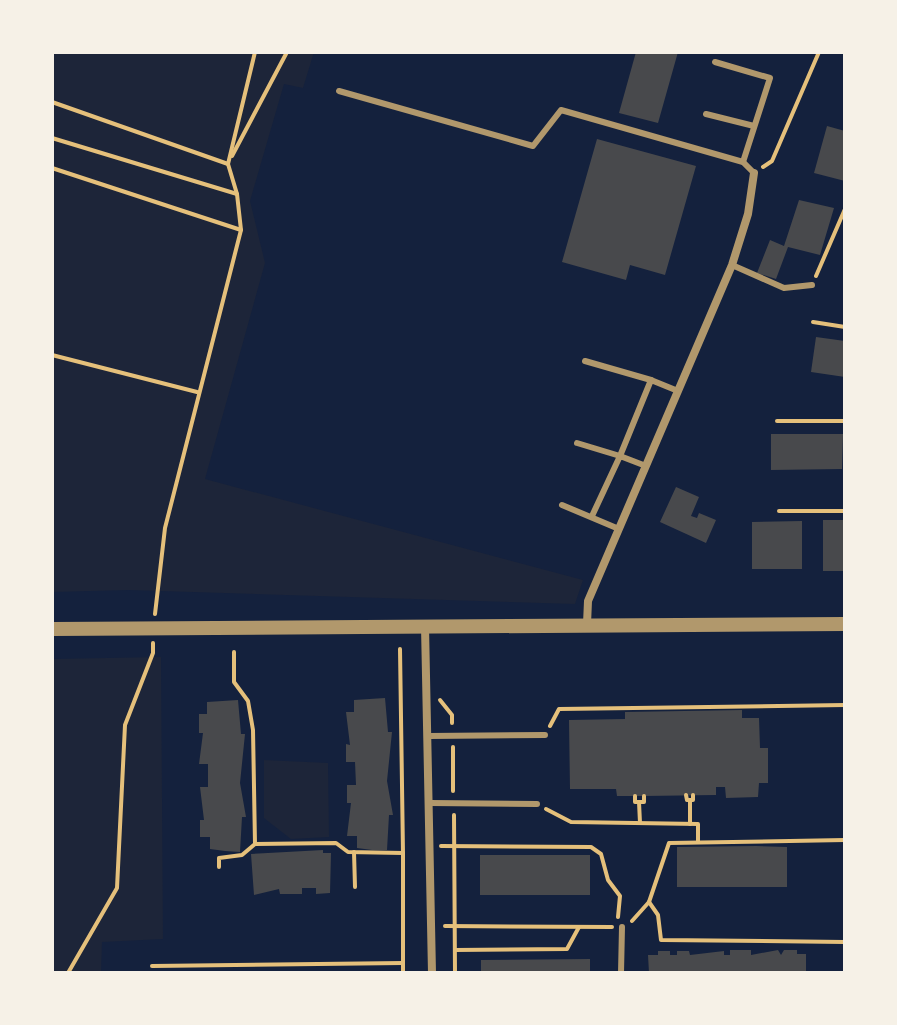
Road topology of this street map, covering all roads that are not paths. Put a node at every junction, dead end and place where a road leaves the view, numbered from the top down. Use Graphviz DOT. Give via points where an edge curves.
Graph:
graph roads {
  1 [pos="715,62"];
  2 [pos="339,91"];
  3 [pos="706,114"];
  4 [pos="754,126"];
  5 [pos="743,162"];
  6 [pos="754,173"];
  7 [pos="732,265"];
  8 [pos="812,285"];
  9 [pos="585,361"];
  10 [pos="651,380"];
  11 [pos="678,391"];
  12 [pos="577,443"];
  13 [pos="620,456"];
  14 [pos="646,466"];
  15 [pos="562,505"];
  16 [pos="592,516"];
  17 [pos="619,529"];
  18 [pos="425,624"];
  19 [pos="587,624"];
  20 [pos="845,624"];
  21 [pos="52,629"];
  22 [pos="545,735"];
  23 [pos="429,736"];
  24 [pos="430,803"];
  25 [pos="537,804"];
  26 [pos="620,927"];
  27 [pos="432,973"];
  28 [pos="621,973"];
  1 -- 4 [label="lane" via="770,78"];
  2 -- 5 [label="lane" via="533,146 561,110"];
  3 -- 4 [label="lane"];
  4 -- 5 [label="lane"];
  5 -- 6 [label="lane"];
  6 -- 7 [label="street"];
  7 -- 8 [label="lane" via="784,288"];
  7 -- 11 [label="street"];
  9 -- 10 [label="lane"];
  10 -- 11 [label="lane"];
  10 -- 13 [label="lane"];
  11 -- 14 [label="street"];
  12 -- 13 [label="lane"];
  13 -- 14 [label="lane"];
  13 -- 16 [label="lane"];
  14 -- 17 [label="street"];
  15 -- 16 [label="lane"];
  16 -- 17 [label="lane"];
  17 -- 19 [label="street" via="588,601"];
  18 -- 19 [label="street"];
  18 -- 21 [label="street"];
  18 -- 23 [label="street"];
  19 -- 20 [label="street"];
  22 -- 23 [label="lane"];
  23 -- 24 [label="street"];
  24 -- 25 [label="lane"];
  24 -- 27 [label="street"];
  26 -- 28 [label="lane"];
}
